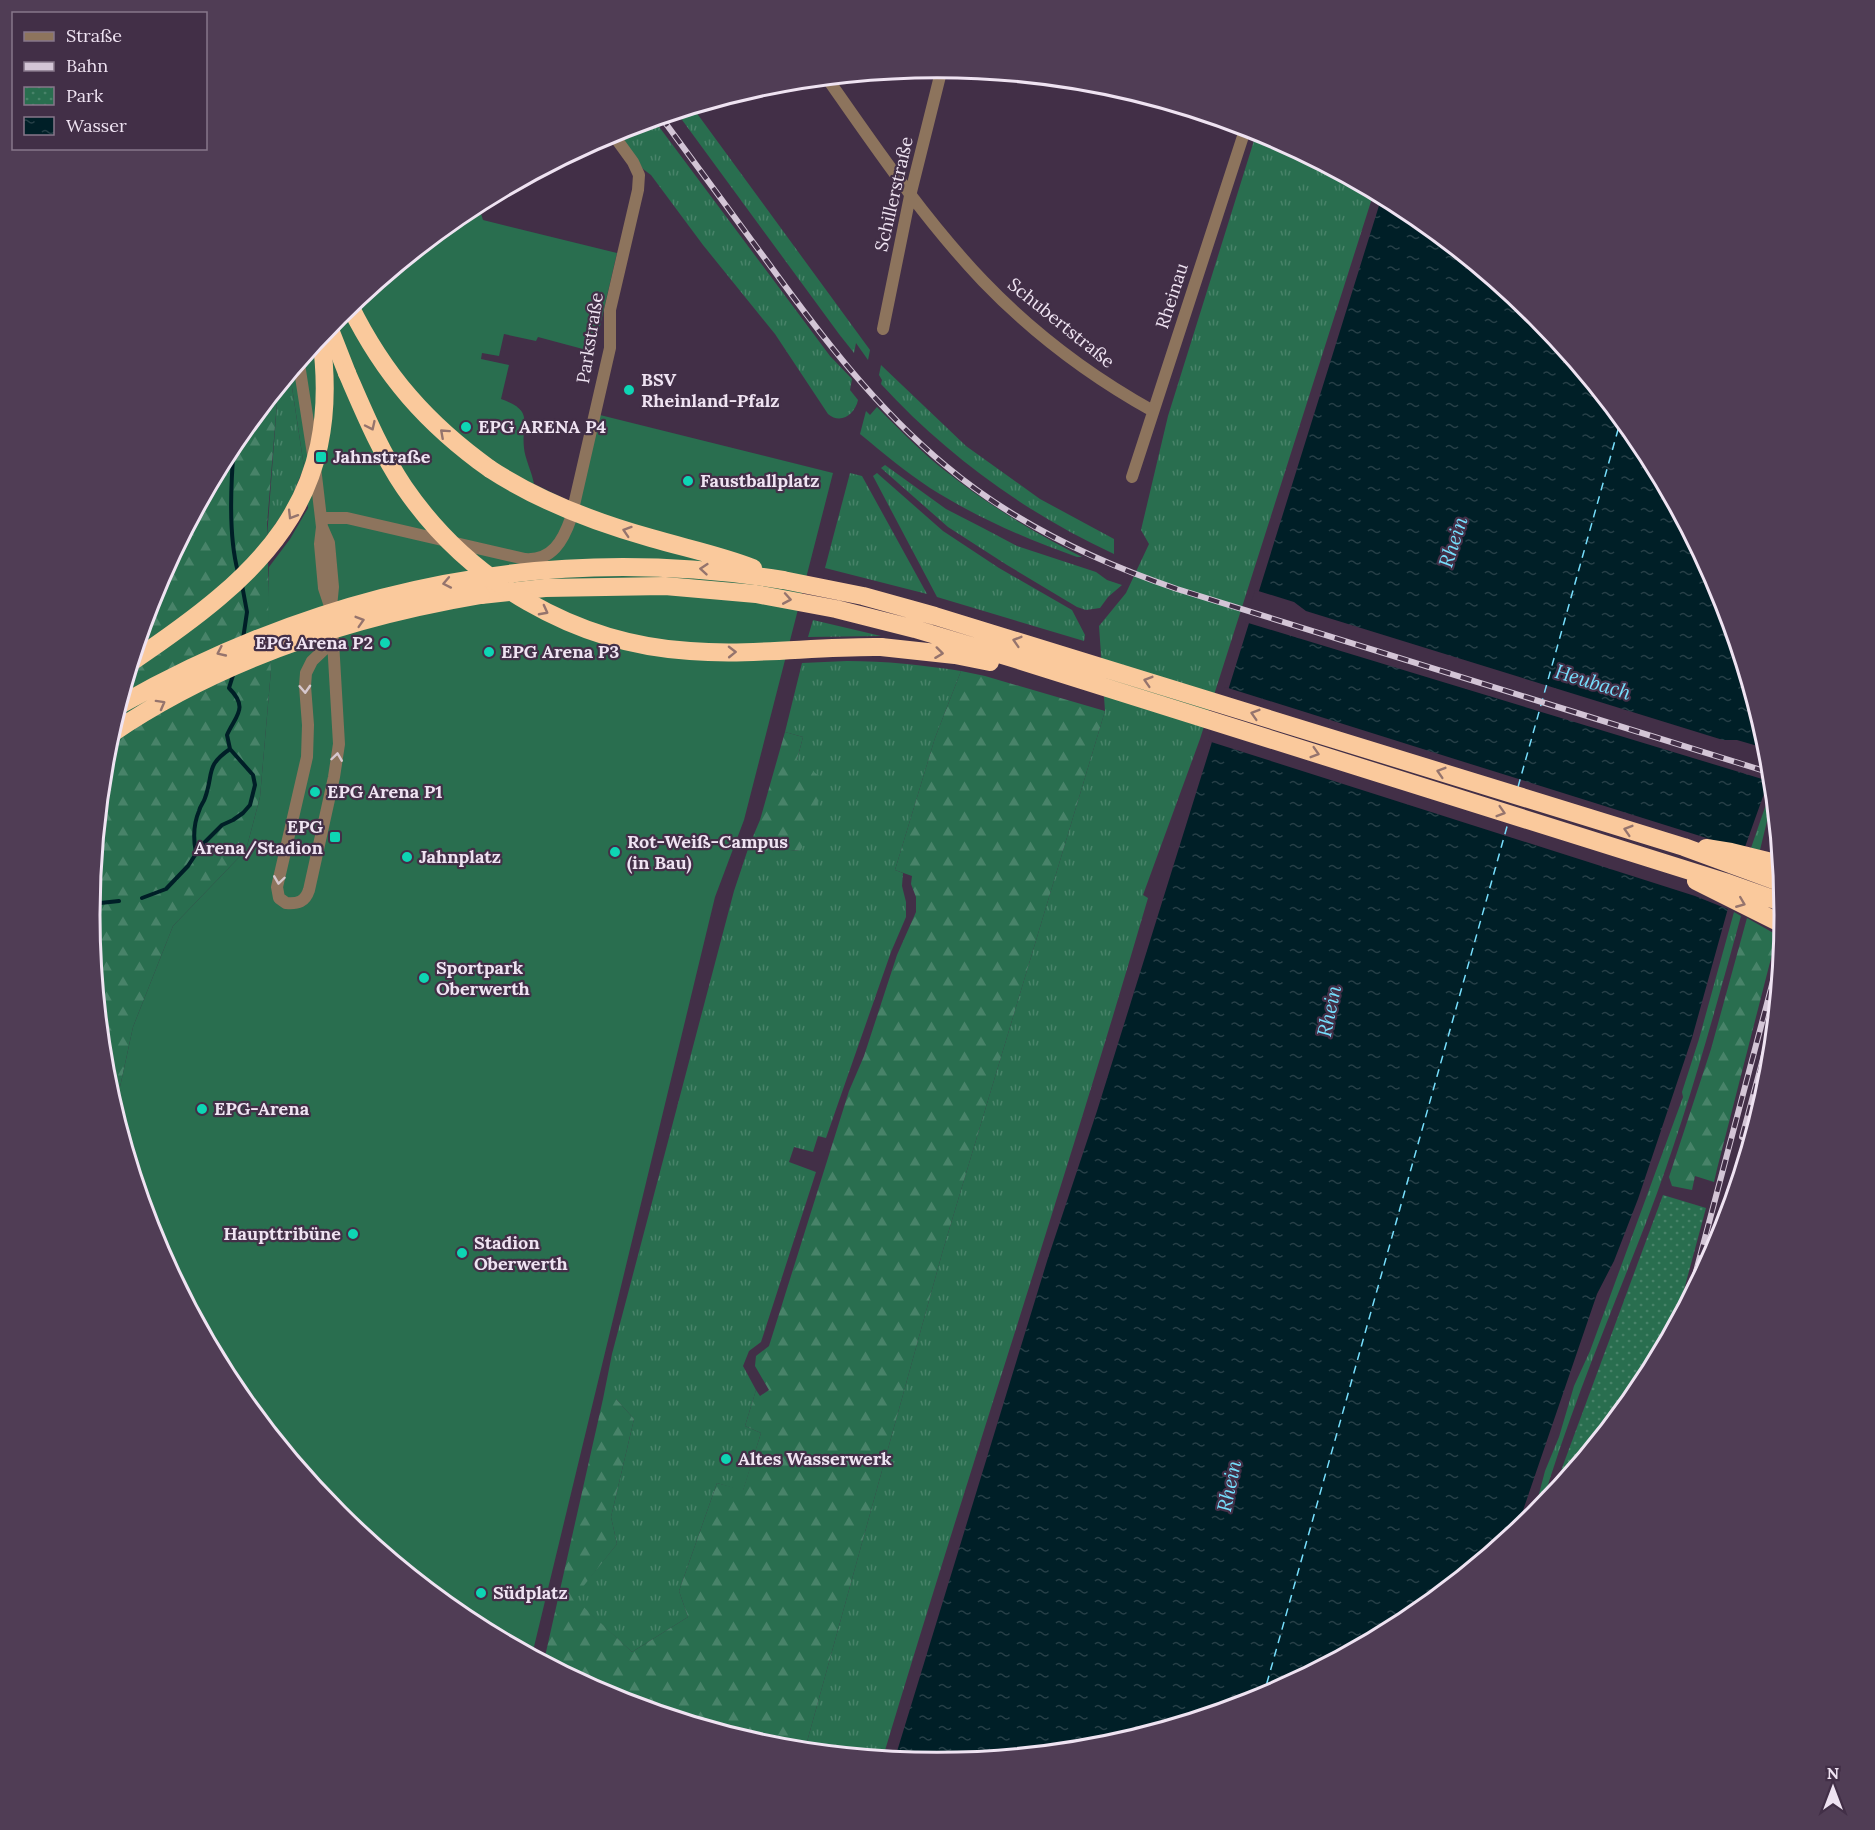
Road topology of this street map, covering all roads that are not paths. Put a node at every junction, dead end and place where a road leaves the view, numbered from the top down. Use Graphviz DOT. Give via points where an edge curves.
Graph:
graph roads {
  1 [pos="939,78"];
  2 [pos="832,85"];
  3 [pos="1243,136"];
  4 [pos="619,141"];
  5 [pos="910,195"];
  6 [pos="355,315"];
  7 [pos="883,329"];
  8 [pos="333,337"];
  9 [pos="322,348"];
  10 [pos="300,372"];
  11 [pos="1153,411"];
  12 [pos="1132,477"];
  13 [pos="322,523"];
  14 [pos="783,580"];
  15 [pos="333,641"];
  16 [pos="142,655"];
  17 [pos="128,701"];
  18 [pos="1148,701"];
  19 [pos="123,727"];
  20 [pos="1683,847"];
  21 [pos="1773,862"];
  22 [pos="1672,866"];
  23 [pos="1773,880"];
  24 [pos="1774,900"];
  25 [pos="1774,920"];
  1 -- 5 [label="street, Schillerstraße"];
  2 -- 5 [label="street, Schubertstraße"];
  3 -- 11 [label="street, Rheinau"];
  4 -- 13 [label="street, Parkstraße" via="639,175 638,190 610,310 610,348 571,518 560,544 546,556 533,560 347,518"];
  5 -- 7 [label="street, Schillerstraße"];
  5 -- 11 [label="street, Schubertstraße" via="982,280 1020,317 1111,388"];
  14 -- 6 [label="highway, one-way, bridge" via="732,560 585,517 507,480 447,436 416,405 374,351"];
  8 -- 18 [label="highway, one-way, bridge" via="375,437 418,506 484,572 545,612 615,639 666,649 904,649 978,660 1108,697"];
  9 -- 16 [label="highway, one-way, bridge" via="324,420 316,459 298,504 263,556 227,592"];
  10 -- 13 [label="street"];
  11 -- 12 [label="street, Rheinau"];
  13 -- 15 [label="street" via="331,560"];
  14 -- 17 [label="highway, one-way, bridge" via="716,570 624,566 521,571 442,584 362,602 280,628 201,662"];
  20 -- 14 [label="highway, one-way" via="945,619 863,596"];
  15 -- 15 [label="street, one-way" via="312,661 305,680 307,757 277,887 279,898 286,903 301,902 307,896 338,759"];
  19 -- 18 [label="highway, one-way, bridge" via="228,670 373,617 481,595 595,586 710,589 816,604 933,634"];
  18 -- 22 [label="highway, one-way"];
  20 -- 21 [label="highway" via="1724,850"];
  20 -- 23 [label="highway"];
  22 -- 24 [label="highway"];
  22 -- 25 [label="highway, one-way" via="1711,890"];
}
